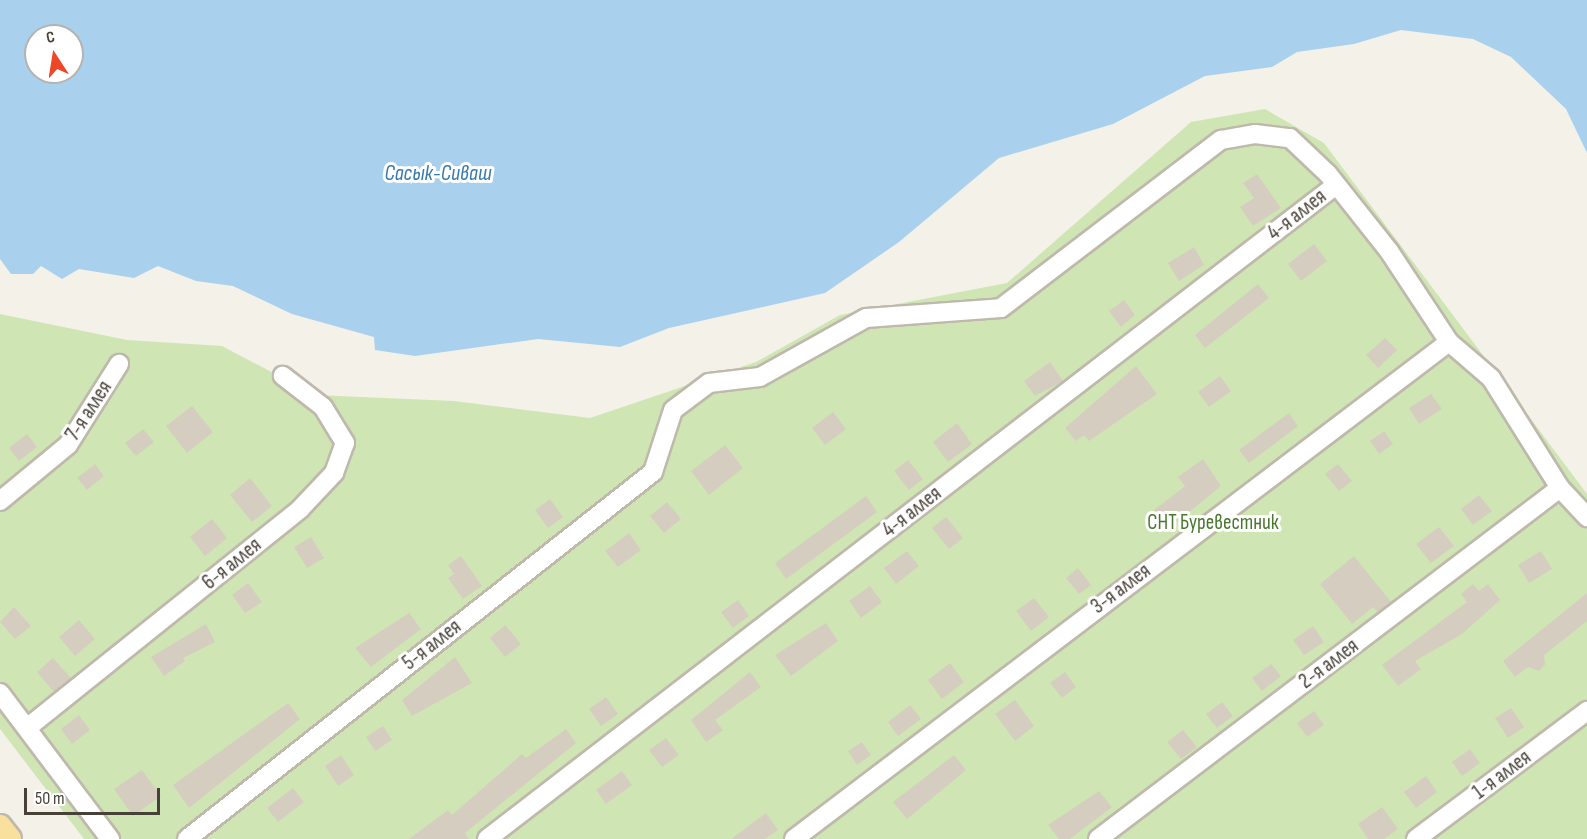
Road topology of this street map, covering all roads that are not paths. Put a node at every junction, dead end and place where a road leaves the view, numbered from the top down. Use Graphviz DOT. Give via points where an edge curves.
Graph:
graph roads {
  1 [pos="1336,185"];
  2 [pos="1449,342"];
  3 [pos="119,364"];
  4 [pos="283,376"];
  5 [pos="1560,488"];
  6 [pos="0,501"];
  7 [pos="1587,517"];
  8 [pos="0,693"];
  9 [pos="1587,711"];
  10 [pos="27,728"];
  11 [pos="0,826"];
  12 [pos="10,839"];
  13 [pos="110,839"];
  14 [pos="187,839"];
  15 [pos="487,839"];
  16 [pos="794,839"];
  17 [pos="1098,839"];
  18 [pos="1416,839"];
  1 -- 2 [label="lane, 5-я аллея"];
  1 -- 14 [label="lane, 5-я аллея" via="1290,138 1255,134 1221,140 1001,308 866,318 760,377 709,383 673,410 653,472"];
  1 -- 15 [label="lane, 4-я аллея"];
  2 -- 5 [label="lane, 5-я аллея" via="1491,378"];
  2 -- 16 [label="lane, 3-я аллея"];
  3 -- 6 [label="lane, 7-я аллея" via="68,446"];
  4 -- 10 [label="lane, 6-я аллея" via="323,407 345,442 334,473 300,509"];
  5 -- 7 [label="lane, 5-я аллея"];
  5 -- 17 [label="lane, 2-я аллея"];
  8 -- 10 [label="lane"];
  9 -- 18 [label="lane, 1-я аллея"];
  10 -- 13 [label="lane"];
  11 -- 12 [label="main road"];
}
